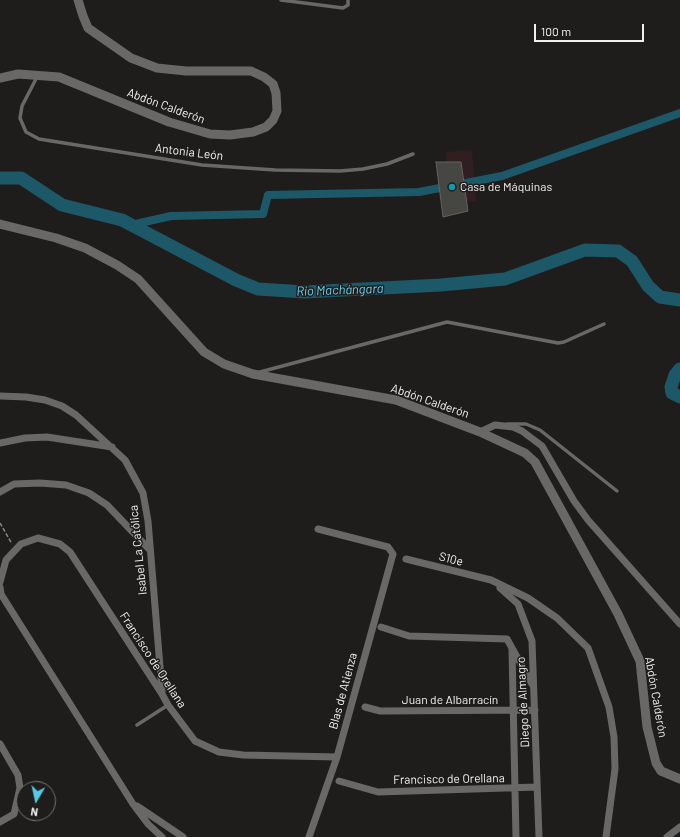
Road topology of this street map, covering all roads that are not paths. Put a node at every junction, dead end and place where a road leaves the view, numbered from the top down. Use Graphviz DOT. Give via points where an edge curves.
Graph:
graph roads {
  1 [pos="78,0"];
  2 [pos="281,0"];
  3 [pos="348,0"];
  4 [pos="39,74"];
  5 [pos="0,78"];
  6 [pos="413,154"];
  7 [pos="0,224"];
  8 [pos="604,324"];
  9 [pos="253,374"];
  10 [pos="0,396"];
  11 [pos="502,424"];
  12 [pos="480,432"];
  13 [pos="0,443"];
  14 [pos="112,447"];
  15 [pos="617,491"];
  16 [pos="0,492"];
  17 [pos="318,529"];
  18 [pos="150,550"];
  19 [pos="406,559"];
  20 [pos="491,580"];
  21 [pos="0,582"];
  22 [pos="0,587"];
  23 [pos="680,624"];
  24 [pos="381,627"];
  25 [pos="512,650"];
  26 [pos="533,685"];
  27 [pos="162,694"];
  28 [pos="168,705"];
  29 [pos="365,707"];
  30 [pos="535,710"];
  31 [pos="512,711"];
  32 [pos="137,725"];
  33 [pos="0,744"];
  34 [pos="337,757"];
  35 [pos="680,779"];
  36 [pos="339,781"];
  37 [pos="537,787"];
  38 [pos="514,788"];
  39 [pos="133,804"];
  40 [pos="0,822"];
  41 [pos="680,827"];
  42 [pos="162,837"];
  43 [pos="183,837"];
  44 [pos="309,837"];
  45 [pos="516,837"];
  46 [pos="539,837"];
  47 [pos="606,837"];
  48 [pos="668,837"];
  1 -- 4 [label="street, Abdón Calderón" via="88,28 131,58 157,68 186,71 251,71 264,77 273,84 276,93 277,112 273,120 266,127 253,132 210,134 169,122 59,77"];
  2 -- 3 [label="lane" via="343,8 348,5"];
  4 -- 5 [label="street, Abdón Calderón" via="18,74"];
  4 -- 6 [label="lane, Antonia León" via="22,106 20,118 26,132 39,139 202,165 275,170 363,169 387,164"];
  7 -- 9 [label="street, Abdón Calderón" via="85,248 117,265 138,279 204,352 224,364"];
  8 -- 9 [label="lane" via="558,343 446,322"];
  9 -- 12 [label="street, Abdón Calderón" via="396,400"];
  10 -- 14 [label="street, Isabel La Católica" via="26,396 62,406 76,414"];
  11 -- 12 [label="street" via="495,424"];
  11 -- 15 [label="lane" via="526,424 540,430"];
  11 -- 23 [label="street" via="522,431 542,446 588,520"];
  12 -- 35 [label="street, Abdón Calderón" via="515,447 535,462 618,614 640,661 647,727 656,763 661,772"];
  13 -- 14 [label="street" via="47,437"];
  14 -- 18 [label="street, Isabel La Católica" via="125,460 143,493"];
  16 -- 18 [label="street" via="14,484 40,483 66,485 89,493 106,505"];
  17 -- 34 [label="street, Blas de Atienza" via="391,550 393,554"];
  18 -- 27 [label="street, Isabel La Católica"];
  19 -- 20 [label="street, S10e"];
  20 -- 26 [label="street, Diego de Almagro" via="522,610 532,641"];
  20 -- 47 [label="street, S10e" via="528,598 556,618 588,648 609,707 614,737 616,770"];
  21 -- 27 [label="street, Francisco de Orellana" via="6,560 15,549 29,540 38,538 60,544 70,552"];
  22 -- 39 [label="street" via="1,594"];
  24 -- 25 [label="street" via="409,636 504,638 509,641"];
  25 -- 26 [label="street"];
  25 -- 31 [label="street, Diego de Almagro"];
  26 -- 30 [label="street, Diego de Almagro"];
  27 -- 28 [label="street, Francisco de Orellana"];
  28 -- 32 [label="lane"];
  28 -- 34 [label="street, Francisco de Orellana" via="195,741 219,752"];
  29 -- 31 [label="street, Juan de Albarracín" via="380,711"];
  30 -- 31 [label="street, Juan de Albarracín"];
  30 -- 37 [label="street, Diego de Almagro"];
  31 -- 38 [label="street, Diego de Almagro"];
  33 -- 40 [label="street" via="18,775 20,788 14,814"];
  34 -- 44 [label="street, Blas de Atienza"];
  36 -- 38 [label="street, Francisco de Orellana" via="378,792"];
  37 -- 38 [label="street, Francisco de Orellana"];
  37 -- 46 [label="street, Diego de Almagro"];
  38 -- 45 [label="street, Diego de Almagro"];
  39 -- 42 [label="street"];
  39 -- 43 [label="street"];
  41 -- 48 [label="street"];
}
